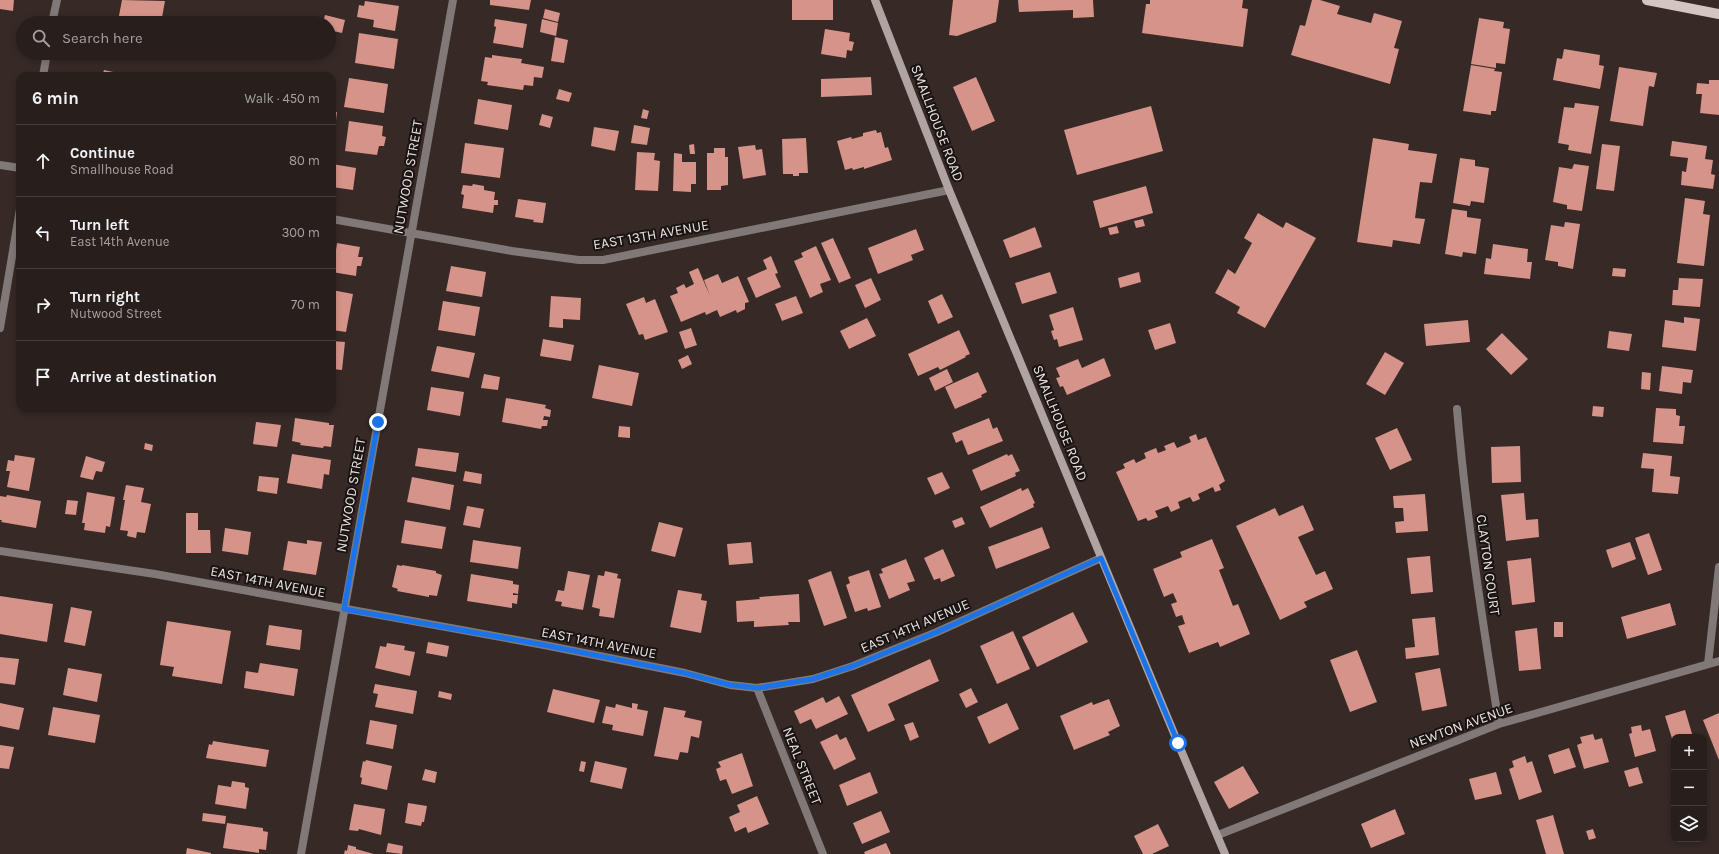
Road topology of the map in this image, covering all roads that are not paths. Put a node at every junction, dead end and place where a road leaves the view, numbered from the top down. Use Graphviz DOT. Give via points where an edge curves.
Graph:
graph roads {
  1 [pos="56,0"];
  2 [pos="453,0"];
  3 [pos="875,0"];
  4 [pos="1647,0"];
  5 [pos="1719,14"];
  6 [pos="53,16"];
  7 [pos="46,60"];
  8 [pos="44,72"];
  9 [pos="0,165"];
  10 [pos="16,167"];
  11 [pos="949,190"];
  12 [pos="336,220"];
  13 [pos="16,232"];
  14 [pos="412,232"];
  15 [pos="0,328"];
  16 [pos="1457,409"];
  17 [pos="0,551"];
  18 [pos="1101,558"];
  19 [pos="1719,567"];
  20 [pos="344,609"];
  21 [pos="1719,661"];
  22 [pos="1708,664"];
  23 [pos="758,688"];
  24 [pos="1499,724"];
  25 [pos="1218,835"];
  26 [pos="301,854"];
  27 [pos="823,854"];
  28 [pos="1226,854"];
  1 -- 6 [label="street"];
  2 -- 14 [label="street, NUTWOOD STREET"];
  3 -- 11 [label="street, SMALLHOUSE ROAD"];
  4 -- 5 [label="main road"];
  7 -- 8 [label="street"];
  9 -- 10 [label="street"];
  11 -- 14 [label="street, EAST 13TH AVENUE" via="603,260 579,260 512,251"];
  11 -- 18 [label="street, SMALLHOUSE ROAD"];
  12 -- 14 [label="street, EAST 13TH AVENUE"];
  13 -- 15 [label="street"];
  14 -- 20 [label="street, NUTWOOD STREET"];
  16 -- 24 [label="street, CLAYTON COURT" via="1463,481 1477,587"];
  17 -- 20 [label="street, EAST 14TH AVENUE" via="155,574"];
  18 -- 23 [label="street, EAST 14TH AVENUE" via="937,632 853,666 813,679"];
  18 -- 25 [label="street, SMALLHOUSE ROAD"];
  19 -- 22 [label="street"];
  20 -- 23 [label="street, EAST 14TH AVENUE" via="544,645 685,673 730,685"];
  20 -- 26 [label="street, NUTWOOD STREET"];
  21 -- 22 [label="street, NEWTON AVENUE"];
  22 -- 24 [label="street, NEWTON AVENUE"];
  23 -- 27 [label="street, NEAL STREET"];
  24 -- 25 [label="street, NEWTON AVENUE"];
  25 -- 28 [label="street, SMALLHOUSE ROAD"];
}
